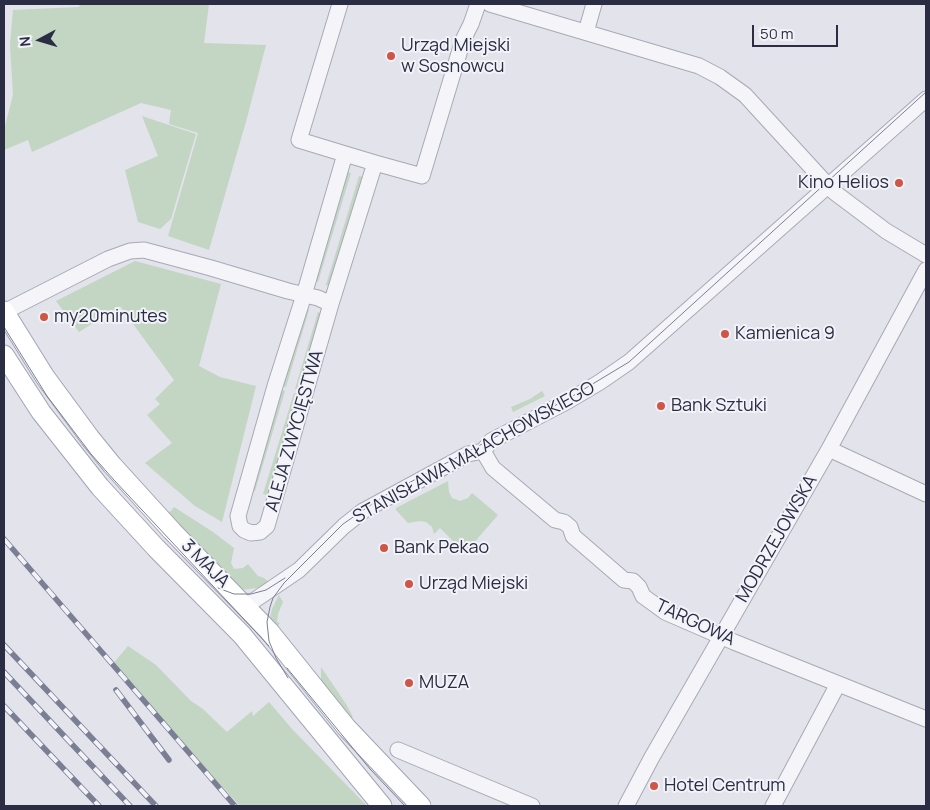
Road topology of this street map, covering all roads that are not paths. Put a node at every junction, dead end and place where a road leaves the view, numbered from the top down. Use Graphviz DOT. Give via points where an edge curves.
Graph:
graph roads {
  1 [pos="340,4"];
  2 [pos="478,4"];
  3 [pos="490,4"];
  4 [pos="594,4"];
  5 [pos="586,32"];
  6 [pos="926,99"];
  7 [pos="346,154"];
  8 [pos="374,163"];
  9 [pos="828,186"];
  10 [pos="926,255"];
  11 [pos="926,270"];
  12 [pos="304,295"];
  13 [pos="331,304"];
  14 [pos="4,311"];
  15 [pos="4,355"];
  16 [pos="829,449"];
  17 [pos="483,451"];
  18 [pos="926,494"];
  19 [pos="246,606"];
  20 [pos="721,636"];
  21 [pos="838,684"];
  22 [pos="926,719"];
  23 [pos="398,750"];
  24 [pos="382,806"];
  25 [pos="421,806"];
  26 [pos="532,806"];
  27 [pos="626,806"];
  28 [pos="773,806"];
  1 -- 7 [label="street" via="299,140"];
  2 -- 8 [label="street" via="463,40 422,176"];
  3 -- 5 [label="street"];
  4 -- 5 [label="street"];
  5 -- 9 [label="street" via="699,66 732,84 760,110"];
  6 -- 9 [label="street, STANISŁAWA MAŁACHOWSKIEGO"];
  7 -- 8 [label="street"];
  7 -- 12 [label="street, ALEJA ZWYCIĘSTWA"];
  8 -- 13 [label="street, ALEJA ZWYCIĘSTWA"];
  9 -- 10 [label="street" via="886,231"];
  9 -- 17 [label="street, STANISŁAWA MAŁACHOWSKIEGO" via="629,362 568,401 491,440"];
  11 -- 16 [label="street, MODRZEJOWSKA"];
  12 -- 13 [label="street"];
  12 -- 13 [label="street, ALEJA ZWYCIĘSTWA" via="238,516 240,526 249,533 260,532 267,526"];
  12 -- 14 [label="street" via="144,250 130,251 108,260"];
  14 -- 19 [label="main road, 3 MAJA" via="45,377 90,438 172,531"];
  15 -- 24 [label="main road, 3 MAJA" via="41,412 100,487 242,635"];
  16 -- 18 [label="street"];
  16 -- 20 [label="street, MODRZEJOWSKA"];
  17 -- 19 [label="street, STANISŁAWA MAŁACHOWSKIEGO" via="468,454 363,511 299,570"];
  17 -- 20 [label="street, TARGOWA" via="493,468 554,520 570,527 573,536 624,580 633,581 655,606"];
  19 -- 25 [label="main road, 3 MAJA" via="346,727"];
  20 -- 21 [label="street, TARGOWA"];
  20 -- 27 [label="street, MODRZEJOWSKA"];
  21 -- 22 [label="street, TARGOWA"];
  21 -- 28 [label="street"];
  23 -- 26 [label="street"];
}
